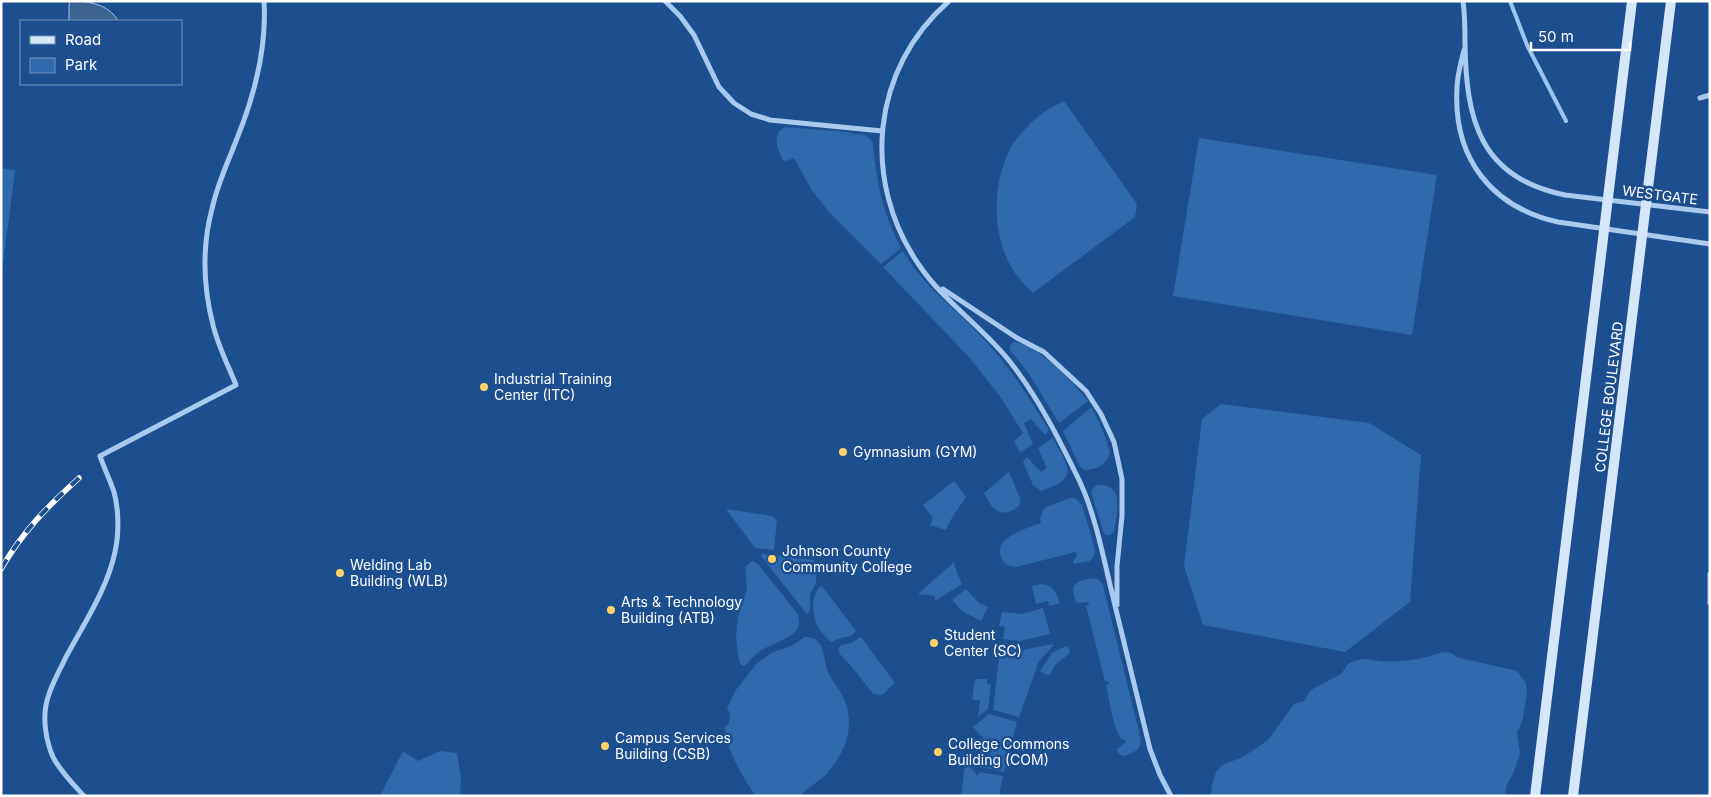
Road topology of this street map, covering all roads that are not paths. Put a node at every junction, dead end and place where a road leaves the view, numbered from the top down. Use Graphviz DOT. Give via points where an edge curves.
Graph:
graph roads {
  1 [pos="264,1"];
  2 [pos="665,1"];
  3 [pos="949,1"];
  4 [pos="1463,1"];
  5 [pos="1632,1"];
  6 [pos="1670,1"];
  7 [pos="1465,44"];
  8 [pos="1710,95"];
  9 [pos="1700,98"];
  10 [pos="882,131"];
  11 [pos="1607,200"];
  12 [pos="1645,204"];
  13 [pos="1710,212"];
  14 [pos="1603,229"];
  15 [pos="1642,234"];
  16 [pos="1710,244"];
  17 [pos="936,285"];
  18 [pos="1710,574"];
  19 [pos="1710,603"];
  20 [pos="1116,613"];
  21 [pos="84,796"];
  22 [pos="1171,796"];
  23 [pos="1535,796"];
  24 [pos="1574,796"];
  1 -- 21 [label="street" via="262,52 257,76 213,205 206,247 209,308 236,385 100,456 114,492 117,512 115,552 102,589 52,685 45,720 53,757"];
  2 -- 10 [label="street" via="694,35 719,87 734,103 751,114 770,120"];
  3 -- 10 [label="street" via="906,51 895,75"];
  4 -- 7 [label="street"];
  5 -- 11 [label="main road, COLLEGE BOULEVARD"];
  6 -- 12 [label="main road, COLLEGE BOULEVARD"];
  7 -- 11 [label="street, WESTGATE" via="1473,119 1486,147 1500,164 1515,177 1547,191"];
  7 -- 14 [label="street" via="1457,88 1458,120 1465,149 1475,168 1503,198 1521,210 1540,218"];
  8 -- 9 [label="street"];
  10 -- 17 [label="street" via="885,188 894,220 916,260"];
  11 -- 12 [label="street, WESTGATE"];
  11 -- 14 [label="main road, COLLEGE BOULEVARD"];
  12 -- 13 [label="street, WESTGATE"];
  12 -- 15 [label="main road, COLLEGE BOULEVARD"];
  14 -- 15 [label="street"];
  14 -- 23 [label="main road, COLLEGE BOULEVARD"];
  15 -- 16 [label="street"];
  15 -- 24 [label="main road, COLLEGE BOULEVARD"];
  17 -- 20 [label="street" via="990,337 1046,415 1085,494"];
  17 -- 20 [label="street" via="1044,352 1086,391 1101,414 1114,442 1122,479"];
  18 -- 19 [label="street"];
  20 -- 22 [label="street" via="1150,749"];
}
